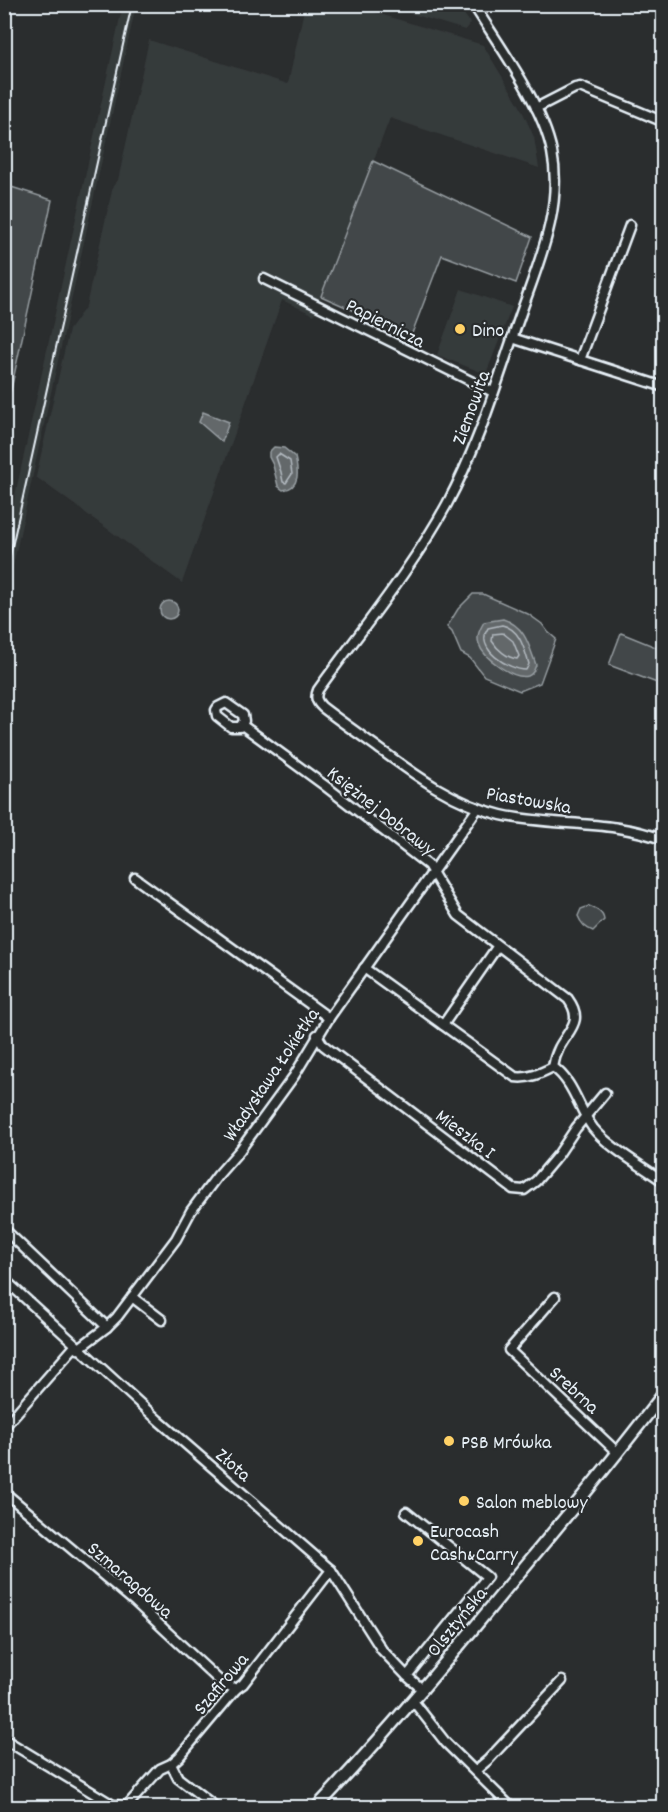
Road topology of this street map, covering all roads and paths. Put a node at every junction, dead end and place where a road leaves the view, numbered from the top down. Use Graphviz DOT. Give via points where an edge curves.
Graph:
graph roads {
  1 [pos="473,4"];
  2 [pos="536,108"];
  3 [pos="663,122"];
  4 [pos="630,225"];
  5 [pos="264,279"];
  6 [pos="512,338"];
  7 [pos="580,360"];
  8 [pos="663,387"];
  9 [pos="493,392"];
  10 [pos="316,696"];
  11 [pos="242,725"];
  12 [pos="478,808"];
  13 [pos="663,840"];
  14 [pos="432,871"];
  15 [pos="135,878"];
  16 [pos="497,947"];
  17 [pos="364,968"];
  18 [pos="328,1018"];
  19 [pos="443,1025"];
  20 [pos="317,1035"];
  21 [pos="553,1067"];
  22 [pos="605,1094"];
  23 [pos="585,1117"];
  24 [pos="663,1182"];
  25 [pos="4,1229"];
  26 [pos="4,1279"];
  27 [pos="132,1297"];
  28 [pos="555,1297"];
  29 [pos="162,1320"];
  30 [pos="107,1327"];
  31 [pos="77,1347"];
  32 [pos="663,1394"];
  33 [pos="4,1426"];
  34 [pos="618,1453"];
  35 [pos="4,1492"];
  36 [pos="406,1512"];
  37 [pos="331,1570"];
  38 [pos="407,1676"];
  39 [pos="562,1681"];
  40 [pos="236,1689"];
  41 [pos="423,1690"];
  42 [pos="413,1701"];
  43 [pos="4,1739"];
  44 [pos="171,1764"];
  45 [pos="475,1771"];
  46 [pos="125,1807"];
  47 [pos="217,1808"];
  48 [pos="316,1808"];
  49 [pos="512,1808"];
  1 -- 2 [label="street, Ziemowita"];
  2 -- 3 [label="street" via="580,87"];
  2 -- 6 [label="street, Ziemowita" via="552,152 554,204 545,245"];
  4 -- 7 [label="street"];
  5 -- 9 [label="street, Papiernicza"];
  6 -- 7 [label="street"];
  6 -- 9 [label="street, Ziemowita"];
  7 -- 8 [label="street"];
  9 -- 10 [label="street, Ziemowita" via="461,476 432,530"];
  10 -- 12 [label="street, Piastowska" via="322,707 400,764"];
  11 -- 14 [label="street, Księżnej Dobrawy"];
  12 -- 13 [label="street, Piastowska" via="521,819 636,831"];
  12 -- 14 [label="street, Władysława Łokietka"];
  14 -- 16 [label="street, Księżnej Dobrawy" via="458,915"];
  14 -- 17 [label="street, Władysława Łokietka"];
  15 -- 18 [label="street"];
  16 -- 19 [label="street"];
  16 -- 21 [label="street, Księżnej Dobrawy" via="573,1005 575,1022"];
  17 -- 18 [label="street, Władysława Łokietka"];
  17 -- 19 [label="street"];
  18 -- 20 [label="street, Władysława Łokietka"];
  19 -- 21 [label="street" via="515,1077 537,1075"];
  20 -- 23 [label="street, Mieszka I" via="323,1045 513,1189 524,1190 536,1181"];
  20 -- 27 [label="street, Władysława Łokietka" via="294,1076 191,1211 176,1239"];
  21 -- 23 [label="street" via="566,1078"];
  22 -- 23 [label="street"];
  23 -- 24 [label="street" via="605,1140"];
  25 -- 30 [label="street"];
  26 -- 31 [label="street, Złota"];
  27 -- 29 [label="street"];
  27 -- 30 [label="street, Władysława Łokietka"];
  28 -- 34 [label="street, Srebrna" via="509,1350"];
  30 -- 31 [label="street, Władysława Łokietka"];
  31 -- 33 [label="street"];
  31 -- 37 [label="street, Złota"];
  32 -- 34 [label="main road, Olsztyńska"];
  34 -- 41 [label="main road, Olsztyńska"];
  35 -- 40 [label="street, Szmaragdowa" via="135,1602 222,1683"];
  36 -- 38 [label="street" via="487,1577"];
  37 -- 38 [label="street, Złota" via="382,1650"];
  37 -- 40 [label="street, Szafirowa"];
  38 -- 41 [label="street, Złota"];
  39 -- 45 [label="street"];
  40 -- 44 [label="street, Szafirowa"];
  41 -- 42 [label="main road, Olsztyńska"];
  42 -- 45 [label="street" via="446,1743"];
  42 -- 48 [label="main road, Olsztyńska"];
  43 -- 46 [label="street" via="113,1805"];
  44 -- 46 [label="street, Szafirowa" via="160,1769"];
  44 -- 47 [label="street" via="178,1778"];
  45 -- 49 [label="street"];
}
